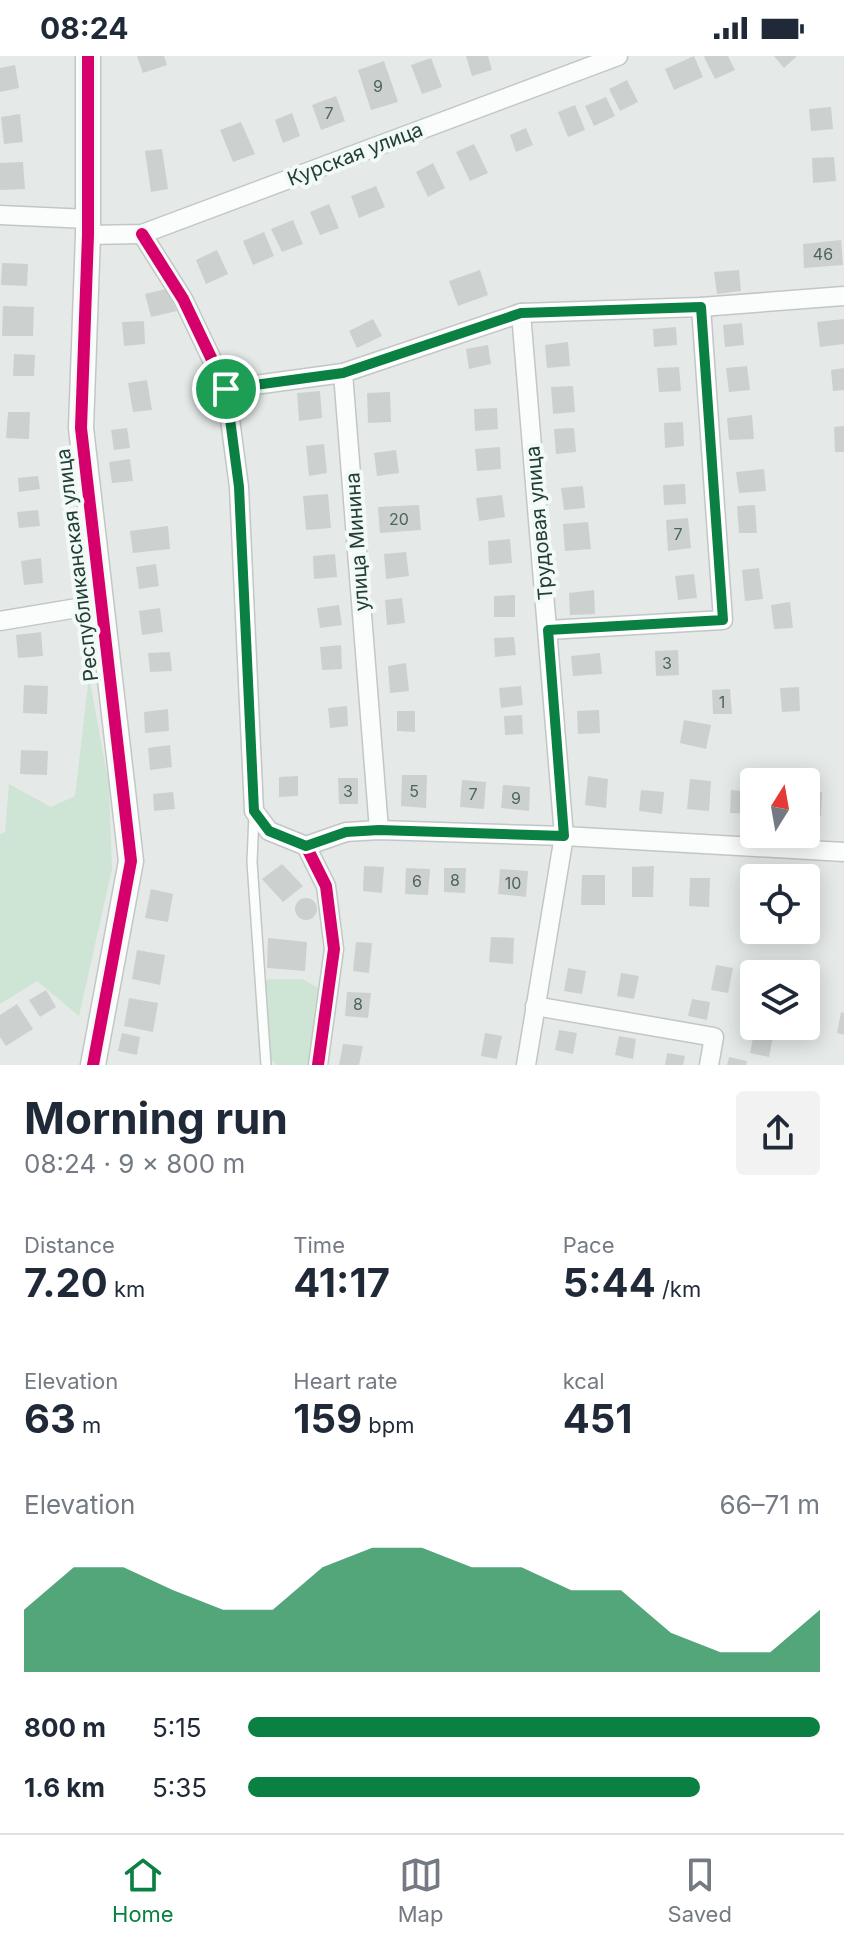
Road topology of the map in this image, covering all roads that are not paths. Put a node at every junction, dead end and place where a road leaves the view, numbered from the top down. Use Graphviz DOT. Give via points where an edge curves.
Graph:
graph roads {
  1 [pos="88,56"];
  2 [pos="618,56"];
  3 [pos="0,215"];
  4 [pos="88,227"];
  5 [pos="142,234"];
  6 [pos="844,296"];
  7 [pos="701,307"];
  8 [pos="521,313"];
  9 [pos="343,373"];
  10 [pos="226,389"];
  11 [pos="101,604"];
  12 [pos="0,621"];
  13 [pos="548,630"];
  14 [pos="254,811"];
  15 [pos="379,830"];
  16 [pos="564,836"];
  17 [pos="306,846"];
  18 [pos="844,852"];
  19 [pos="535,1006"];
  20 [pos="93,1065"];
  21 [pos="266,1065"];
  22 [pos="318,1065"];
  23 [pos="526,1065"];
  24 [pos="709,1065"];
  1 -- 4 [label="street, Республиканская улица"];
  2 -- 5 [label="street, Курская улица"];
  3 -- 4 [label="street, Курская улица"];
  4 -- 5 [label="street, Курская улица"];
  4 -- 11 [label="street, Республиканская улица" via="81,428"];
  5 -- 10 [label="street" via="183,299"];
  6 -- 7 [label="street"];
  7 -- 8 [label="street"];
  7 -- 13 [label="street" via="723,620"];
  8 -- 9 [label="street"];
  8 -- 13 [label="street, Трудовая улица"];
  9 -- 10 [label="street"];
  9 -- 15 [label="street, улица Минина"];
  10 -- 14 [label="street" via="239,487"];
  11 -- 12 [label="street"];
  11 -- 20 [label="street, Республиканская улица" via="131,861"];
  13 -- 16 [label="street, Трудовая улица"];
  14 -- 17 [label="street" via="269,831"];
  14 -- 21 [label="lane" via="252,862"];
  15 -- 16 [label="street"];
  15 -- 17 [label="street" via="346,832"];
  16 -- 18 [label="street"];
  16 -- 19 [label="street, Трудовая улица"];
  17 -- 22 [label="street" via="326,886 334,949"];
  19 -- 23 [label="street, Трудовая улица"];
  19 -- 24 [label="street" via="714,1037"];
}
